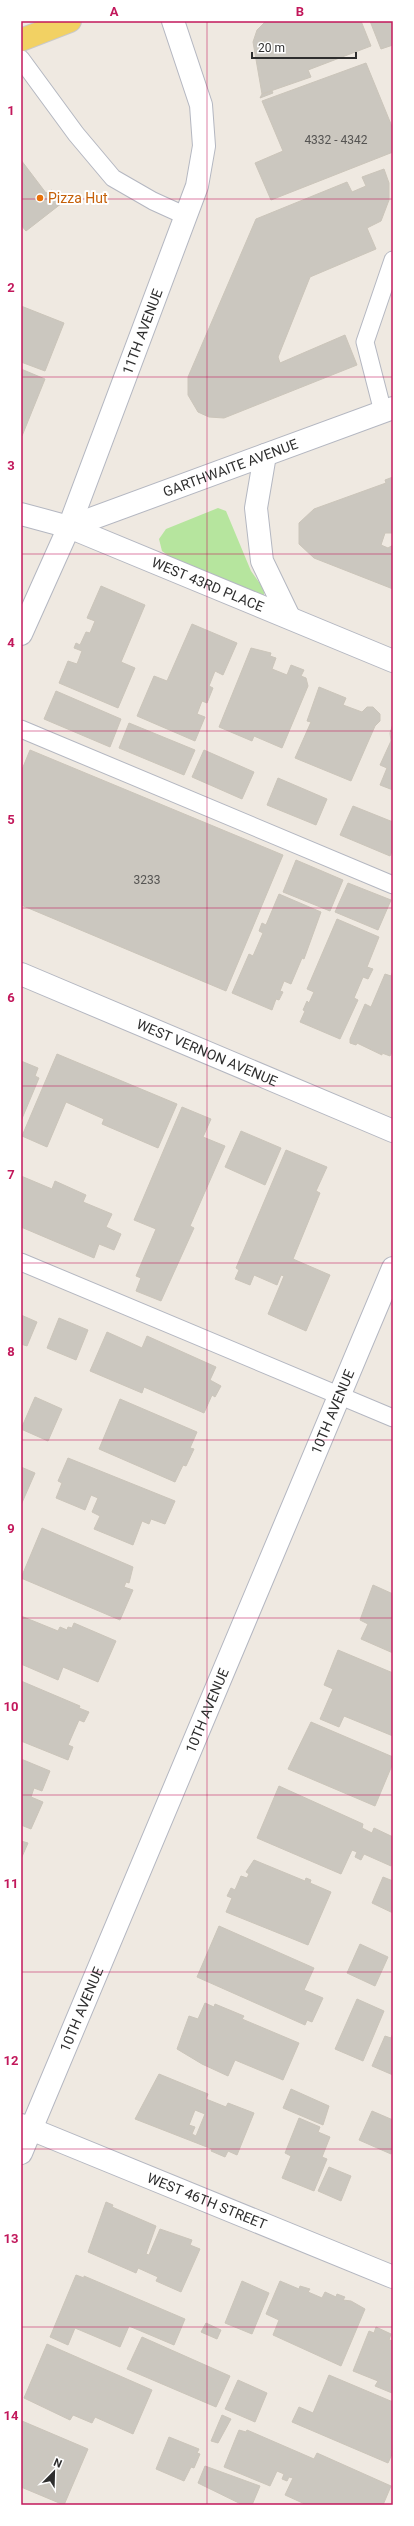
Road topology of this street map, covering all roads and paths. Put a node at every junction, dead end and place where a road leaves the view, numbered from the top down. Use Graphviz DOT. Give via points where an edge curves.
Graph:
graph roads {
  1 [pos="70,21"];
  2 [pos="173,21"];
  3 [pos="21,40"];
  4 [pos="21,58"];
  5 [pos="186,216"];
  6 [pos="393,260"];
  7 [pos="388,410"];
  8 [pos="265,455"];
  9 [pos="21,514"];
  10 [pos="69,527"];
  11 [pos="289,617"];
  12 [pos="21,634"];
  13 [pos="393,661"];
  14 [pos="21,729"];
  15 [pos="393,885"];
  16 [pos="21,974"];
  17 [pos="393,1131"];
  18 [pos="21,1262"];
  19 [pos="393,1268"];
  20 [pos="338,1395"];
  21 [pos="393,1418"];
  22 [pos="26,2127"];
  23 [pos="21,2153"];
  24 [pos="393,2277"];
  1 -- 3 [label="main road"];
  2 -- 5 [label="street, 11TH AVENUE" via="201,105 204,146 197,186"];
  4 -- 5 [label="lane" via="76,134 113,178"];
  5 -- 10 [label="street, 11TH AVENUE"];
  6 -- 7 [label="lane" via="366,342"];
  7 -- 8 [label="street, GARTHWAITE AVENUE"];
  8 -- 10 [label="street, GARTHWAITE AVENUE"];
  8 -- 11 [label="street" via="256,508 262,561"];
  9 -- 10 [label="street, WEST 43RD PLACE"];
  10 -- 11 [label="street, WEST 43RD PLACE"];
  10 -- 12 [label="street, 11TH AVENUE"];
  11 -- 13 [label="street, WEST 43RD PLACE"];
  14 -- 15 [label="lane"];
  16 -- 17 [label="street, WEST VERNON AVENUE"];
  18 -- 20 [label="lane"];
  19 -- 20 [label="street, 10TH AVENUE"];
  20 -- 21 [label="lane"];
  20 -- 22 [label="street, 10TH AVENUE"];
  22 -- 23 [label="street, 10TH AVENUE"];
  22 -- 24 [label="street, WEST 46TH STREET"];
}
